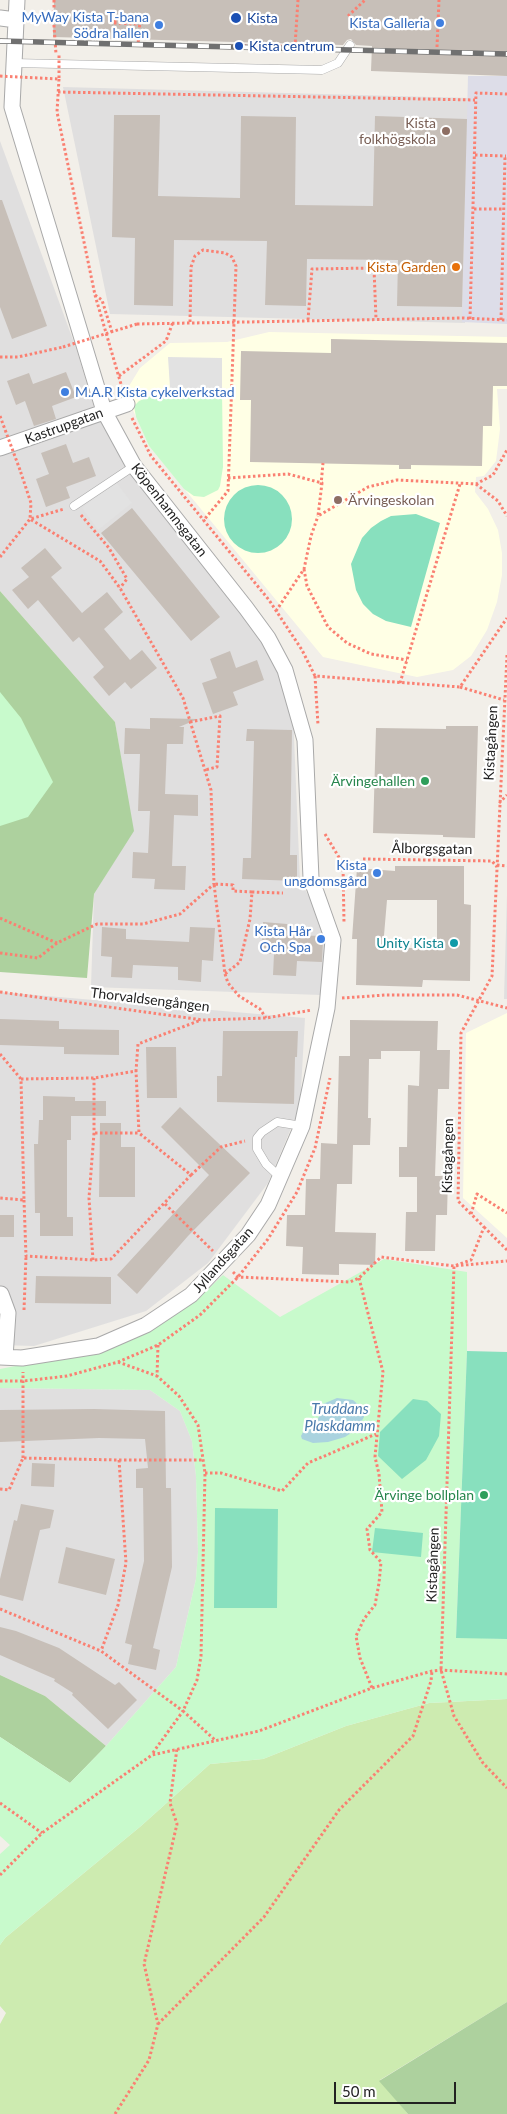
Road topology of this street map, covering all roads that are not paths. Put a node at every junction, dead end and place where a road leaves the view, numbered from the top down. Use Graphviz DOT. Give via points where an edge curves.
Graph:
graph roads {
  1 [pos="17,0"];
  2 [pos="0,18"];
  3 [pos="16,20"];
  4 [pos="350,45"];
  5 [pos="14,63"];
  6 [pos="127,404"];
  7 [pos="104,411"];
  8 [pos="0,448"];
  9 [pos="134,466"];
  10 [pos="74,506"];
  11 [pos="327,1008"];
  12 [pos="302,1126"];
  13 [pos="281,1178"];
  14 [pos="1,1294"];
  15 [pos="2,1357"];
  1 -- 3 [label="street, Köpenhamnsgatan"];
  2 -- 3 [label="street"];
  3 -- 5 [label="street, Köpenhamnsgatan"];
  4 -- 5 [label="lane" via="338,63 322,70"];
  5 -- 7 [label="street, Köpenhamnsgatan" via="12,107"];
  6 -- 7 [label="street, Kastrupgatan"];
  7 -- 8 [label="street, Kastrupgatan"];
  7 -- 9 [label="street, Köpenhamnsgatan"];
  9 -- 10 [label="lane"];
  9 -- 11 [label="street, Köpenhamnsgatan" via="246,608 268,638 285,670 305,740 311,878 333,940"];
  11 -- 12 [label="street, Jyllandsgatan"];
  12 -- 13 [label="street, Jyllandsgatan"];
  12 -- 13 [label="lane" via="277,1122 258,1138 257,1149 266,1164"];
  13 -- 15 [label="street, Jyllandsgatan" via="268,1205 224,1262 191,1295 146,1325 98,1346 22,1358"];
  14 -- 15 [label="street, Jyllandsgatan" via="8,1313"];
}
